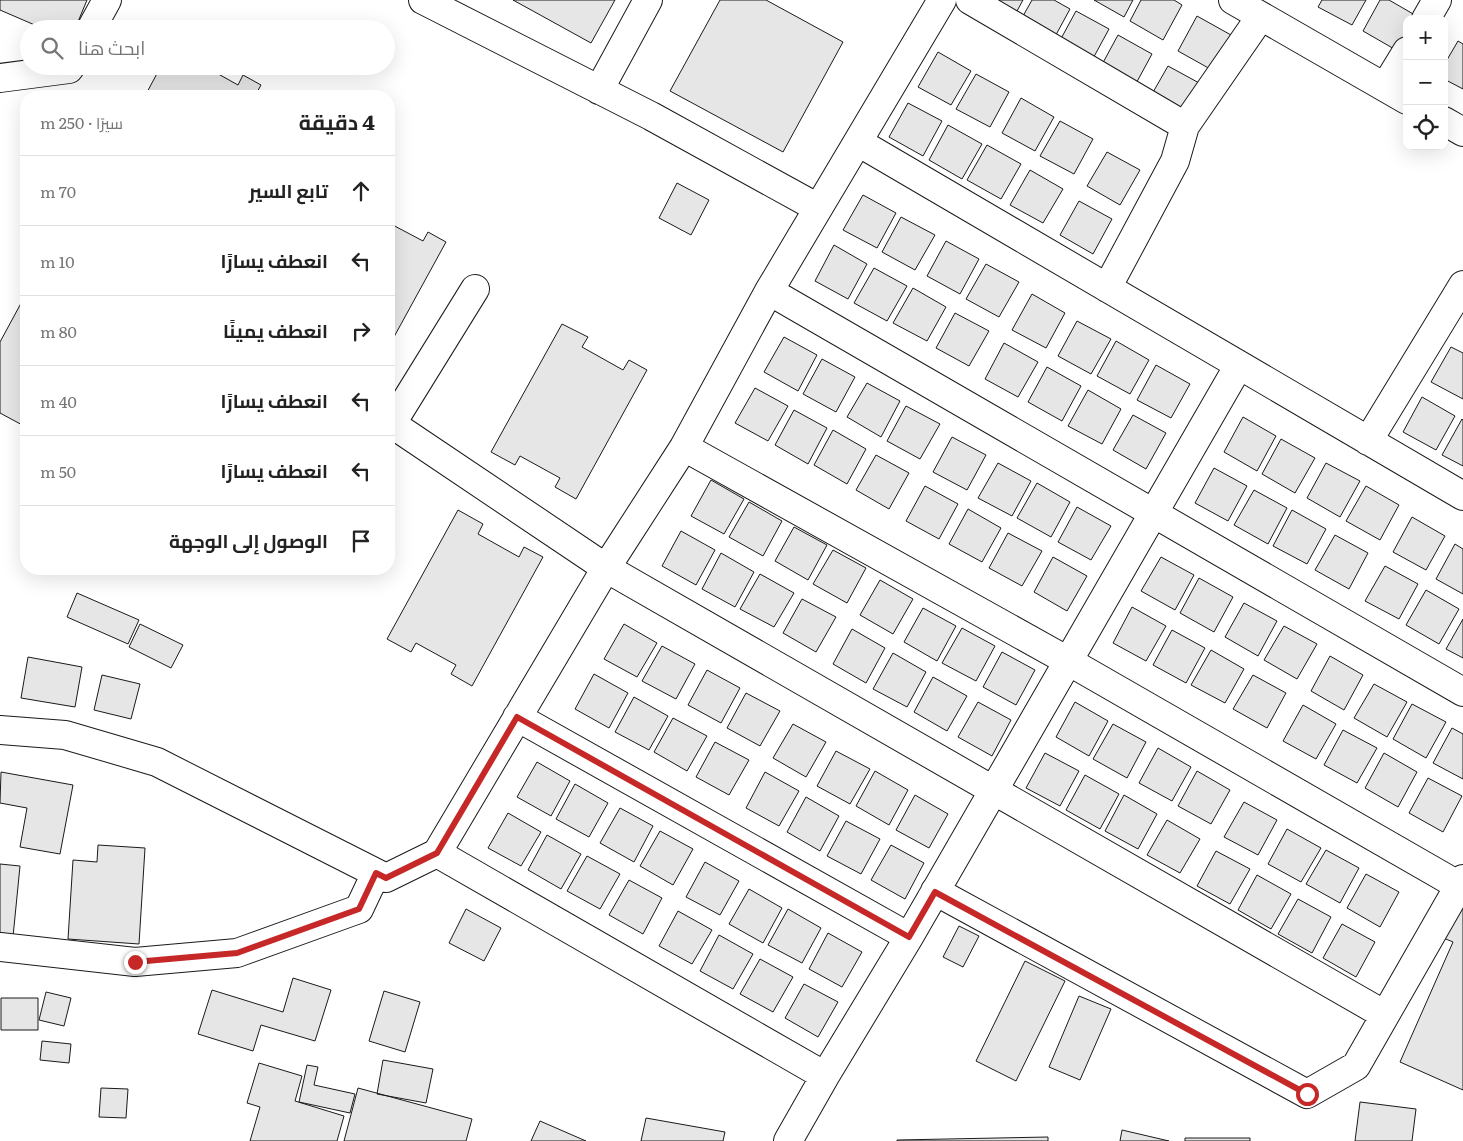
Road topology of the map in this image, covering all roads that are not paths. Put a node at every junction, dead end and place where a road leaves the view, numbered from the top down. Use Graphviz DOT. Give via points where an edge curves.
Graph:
graph roads {
  1 [pos="107,0"];
  2 [pos="423,0"];
  3 [pos="648,0"];
  4 [pos="942,0"];
  5 [pos="970,0"];
  6 [pos="1233,0"];
  7 [pos="1437,0"];
  8 [pos="1428,15"];
  9 [pos="1261,16"];
  10 [pos="96,20"];
  11 [pos="1405,60"];
  12 [pos="23,75"];
  13 [pos="0,78"];
  14 [pos="599,90"];
  15 [pos="1396,93"];
  16 [pos="1448,123"];
  17 [pos="1185,126"];
  18 [pos="1463,132"];
  19 [pos="858,142"];
  20 [pos="818,208"];
  21 [pos="1463,285"];
  22 [pos="1107,288"];
  23 [pos="475,290"];
  24 [pos="770,291"];
  25 [pos="1454,321"];
  26 [pos="1238,365"];
  27 [pos="395,416"];
  28 [pos="395,427"];
  29 [pos="1368,441"];
  30 [pos="684,447"];
  31 [pos="1463,496"];
  32 [pos="1153,513"];
  33 [pos="606,568"];
  34 [pos="1068,662"];
  35 [pos="1463,692"];
  36 [pos="517,717"];
  37 [pos="0,730"];
  38 [pos="994,790"];
  39 [pos="437,853"];
  40 [pos="376,873"];
  41 [pos="1462,884"];
  42 [pos="935,892"];
  43 [pos="909,937"];
  44 [pos="0,947"];
  45 [pos="1385,1015"];
  46 [pos="825,1076"];
  47 [pos="788,1141"];
  1 -- 10 [label="street"];
  2 -- 14 [label="street"];
  3 -- 14 [label="street"];
  4 -- 19 [label="street"];
  5 -- 17 [label="street"];
  6 -- 9 [label="street"];
  7 -- 8 [label="street"];
  9 -- 15 [label="street"];
  9 -- 17 [label="street"];
  11 -- 15 [label="street"];
  12 -- 13 [label="street"];
  14 -- 20 [label="street"];
  16 -- 18 [label="street"];
  17 -- 22 [label="street" via="1175,161"];
  19 -- 20 [label="street"];
  19 -- 22 [label="street"];
  20 -- 24 [label="street"];
  21 -- 25 [label="street"];
  22 -- 26 [label="street"];
  23 -- 27 [label="street"];
  24 -- 30 [label="street"];
  24 -- 32 [label="street"];
  25 -- 29 [label="street"];
  26 -- 29 [label="street"];
  26 -- 32 [label="street"];
  28 -- 33 [label="street"];
  29 -- 31 [label="street"];
  30 -- 33 [label="street"];
  30 -- 34 [label="street"];
  32 -- 34 [label="street"];
  32 -- 35 [label="street"];
  33 -- 36 [label="street"];
  33 -- 38 [label="street"];
  34 -- 38 [label="street"];
  34 -- 41 [label="street"];
  36 -- 39 [label="street"];
  36 -- 43 [label="street"];
  37 -- 40 [label="street" via="65,735 157,762"];
  38 -- 42 [label="street"];
  38 -- 45 [label="street"];
  39 -- 40 [label="street" via="386,878"];
  39 -- 46 [label="street"];
  40 -- 44 [label="street" via="359,909 237,953 135,962"];
  41 -- 45 [label="street"];
  42 -- 43 [label="street"];
  42 -- 45 [label="street" via="1307,1094 1356,1066"];
  43 -- 46 [label="street"];
  46 -- 47 [label="street"];
}
